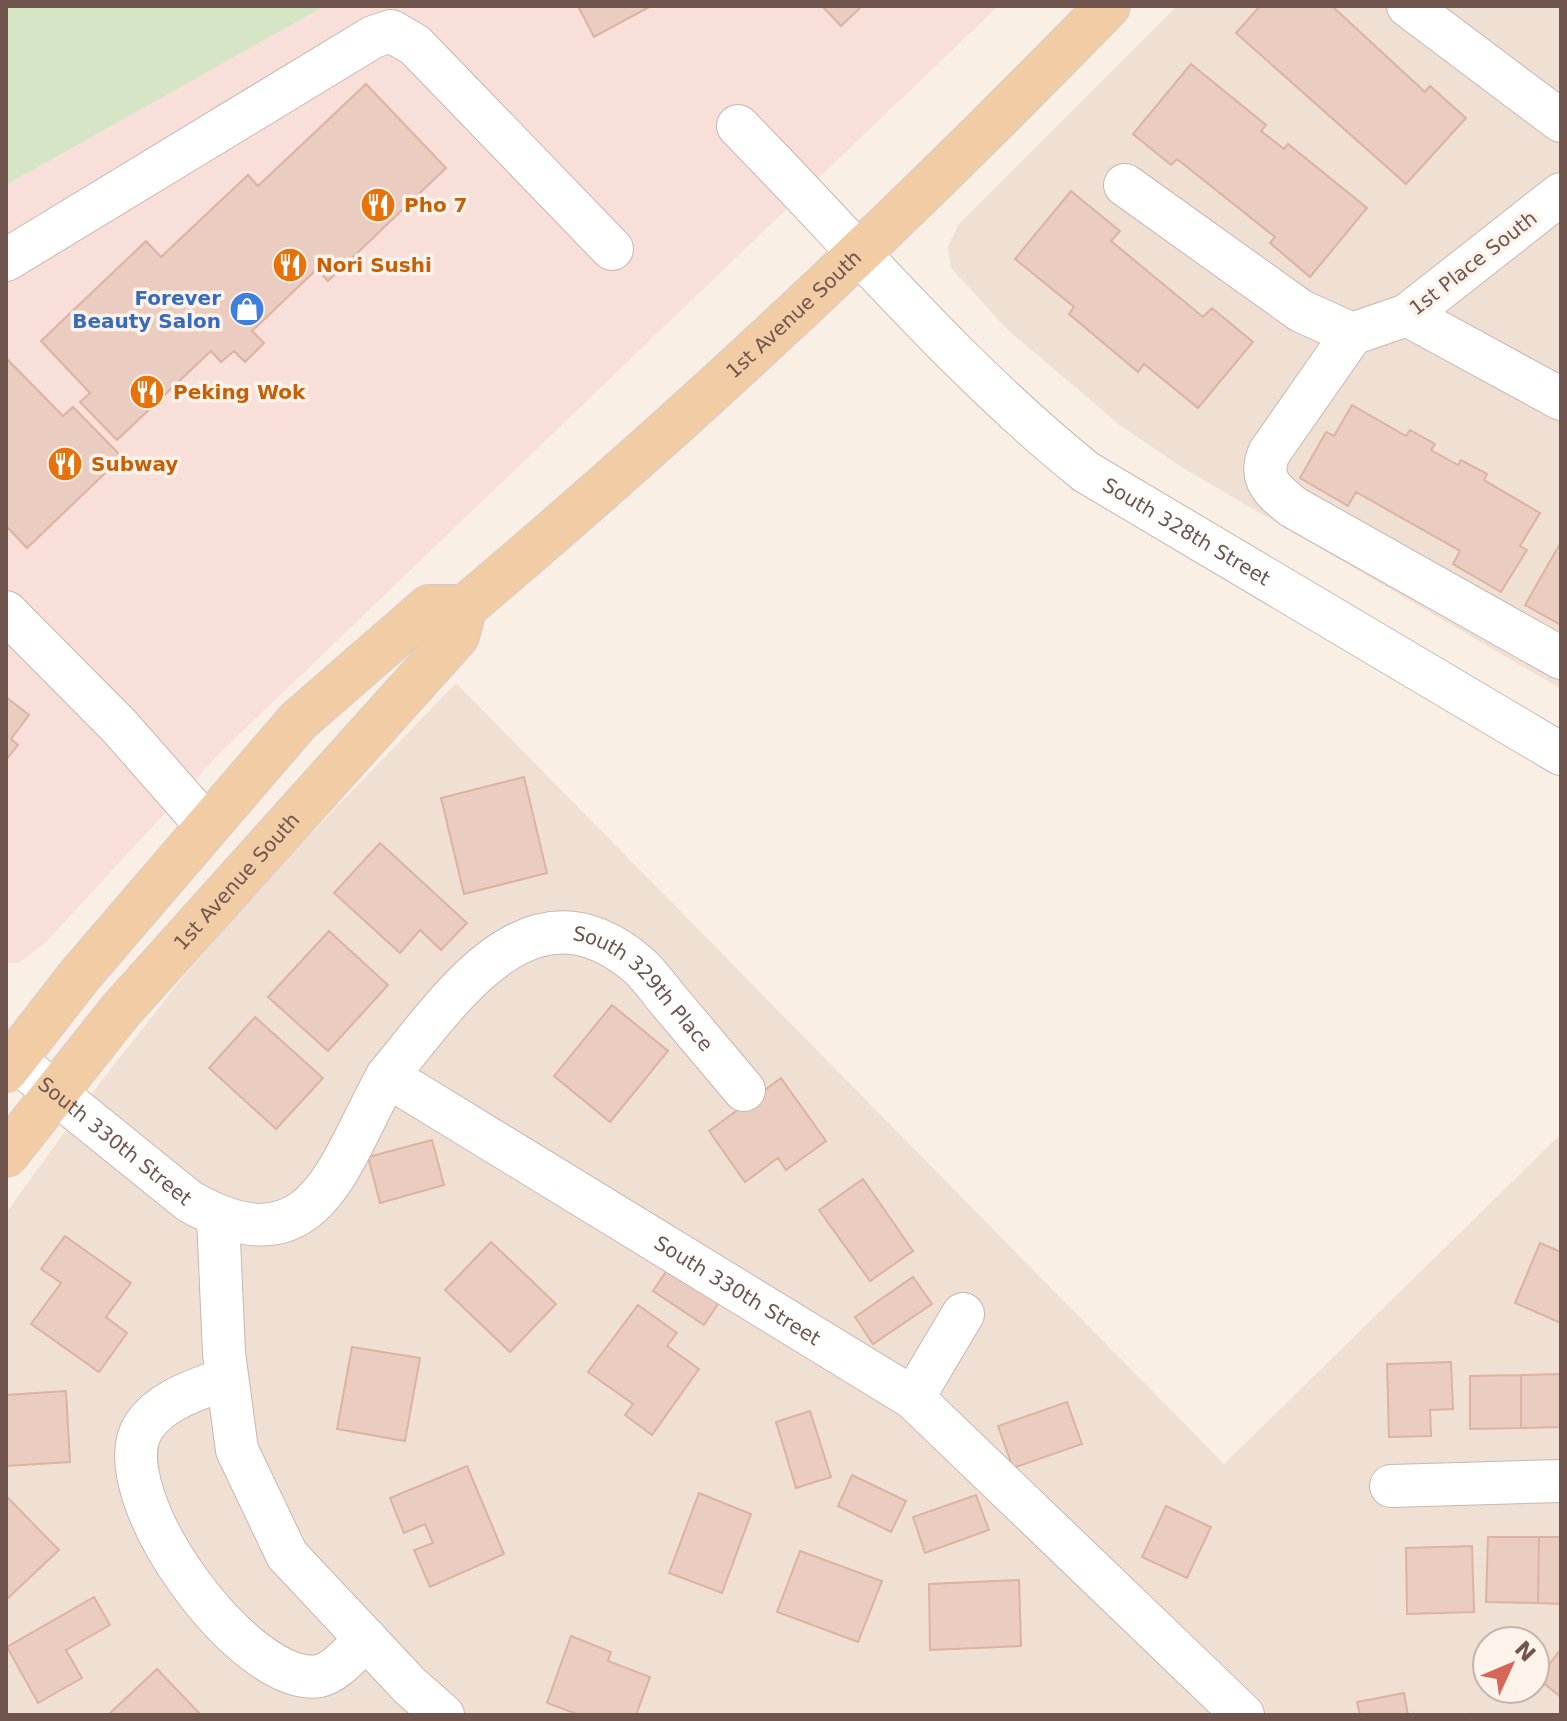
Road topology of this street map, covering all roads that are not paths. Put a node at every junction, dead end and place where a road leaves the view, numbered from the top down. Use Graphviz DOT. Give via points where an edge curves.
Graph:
graph roads {
  1 [pos="1108,6"];
  2 [pos="1408,6"];
  3 [pos="1561,121"];
  4 [pos="738,126"];
  5 [pos="1125,185"];
  6 [pos="1561,194"];
  7 [pos="612,249"];
  8 [pos="859,250"];
  9 [pos="6,260"];
  10 [pos="1407,315"];
  11 [pos="1352,334"];
  12 [pos="1561,399"];
  13 [pos="465,607"];
  14 [pos="6,612"];
  15 [pos="1561,658"];
  16 [pos="1561,754"];
  17 [pos="206,825"];
  18 [pos="9,1061"];
  19 [pos="387,1076"];
  20 [pos="744,1090"];
  21 [pos="54,1091"];
  22 [pos="6,1155"];
  23 [pos="218,1218"];
  24 [pos="963,1314"];
  25 [pos="227,1378"];
  26 [pos="913,1398"];
  27 [pos="1561,1481"];
  28 [pos="1391,1486"];
  29 [pos="366,1639"];
  30 [pos="443,1715"];
  31 [pos="1243,1715"];
  1 -- 8 [label="main road, 1st Avenue South"];
  2 -- 3 [label="street"];
  4 -- 8 [label="street, South 328th Street"];
  5 -- 11 [label="street" via="1301,311"];
  6 -- 10 [label="street, 1st Place South"];
  7 -- 9 [label="street" via="415,45 391,31 373,37"];
  8 -- 13 [label="main road, 1st Avenue South" via="641,457"];
  8 -- 16 [label="street, South 328th Street" via="1033,429 1086,472"];
  10 -- 11 [label="street, 1st Place South"];
  10 -- 12 [label="street"];
  11 -- 15 [label="street" via="1269,453 1262,469 1266,481 1293,507"];
  13 -- 17 [label="main road" via="429,607 298,721"];
  13 -- 21 [label="main road, 1st Avenue South" via="457,636"];
  14 -- 17 [label="street" via="120,727"];
  17 -- 18 [label="main road"];
  18 -- 21 [label="street, South 330th Street"];
  19 -- 20 [label="street, South 329th Place" via="463,986 498,954 543,931 590,936 637,964"];
  19 -- 23 [label="street, South 330th Street" via="319,1200 298,1217 269,1227"];
  19 -- 26 [label="street, South 330th Street"];
  21 -- 22 [label="main road, 1st Avenue South"];
  21 -- 23 [label="street, South 330th Street" via="189,1201"];
  23 -- 25 [label="street"];
  24 -- 26 [label="street"];
  25 -- 29 [label="street" via="237,1450 287,1555"];
  25 -- 29 [label="street" via="162,1408 144,1426 135,1447 138,1477 161,1543 206,1604 273,1663 319,1676"];
  26 -- 31 [label="street, South 330th Street"];
  27 -- 28 [label="street"];
  29 -- 30 [label="street"];
}
